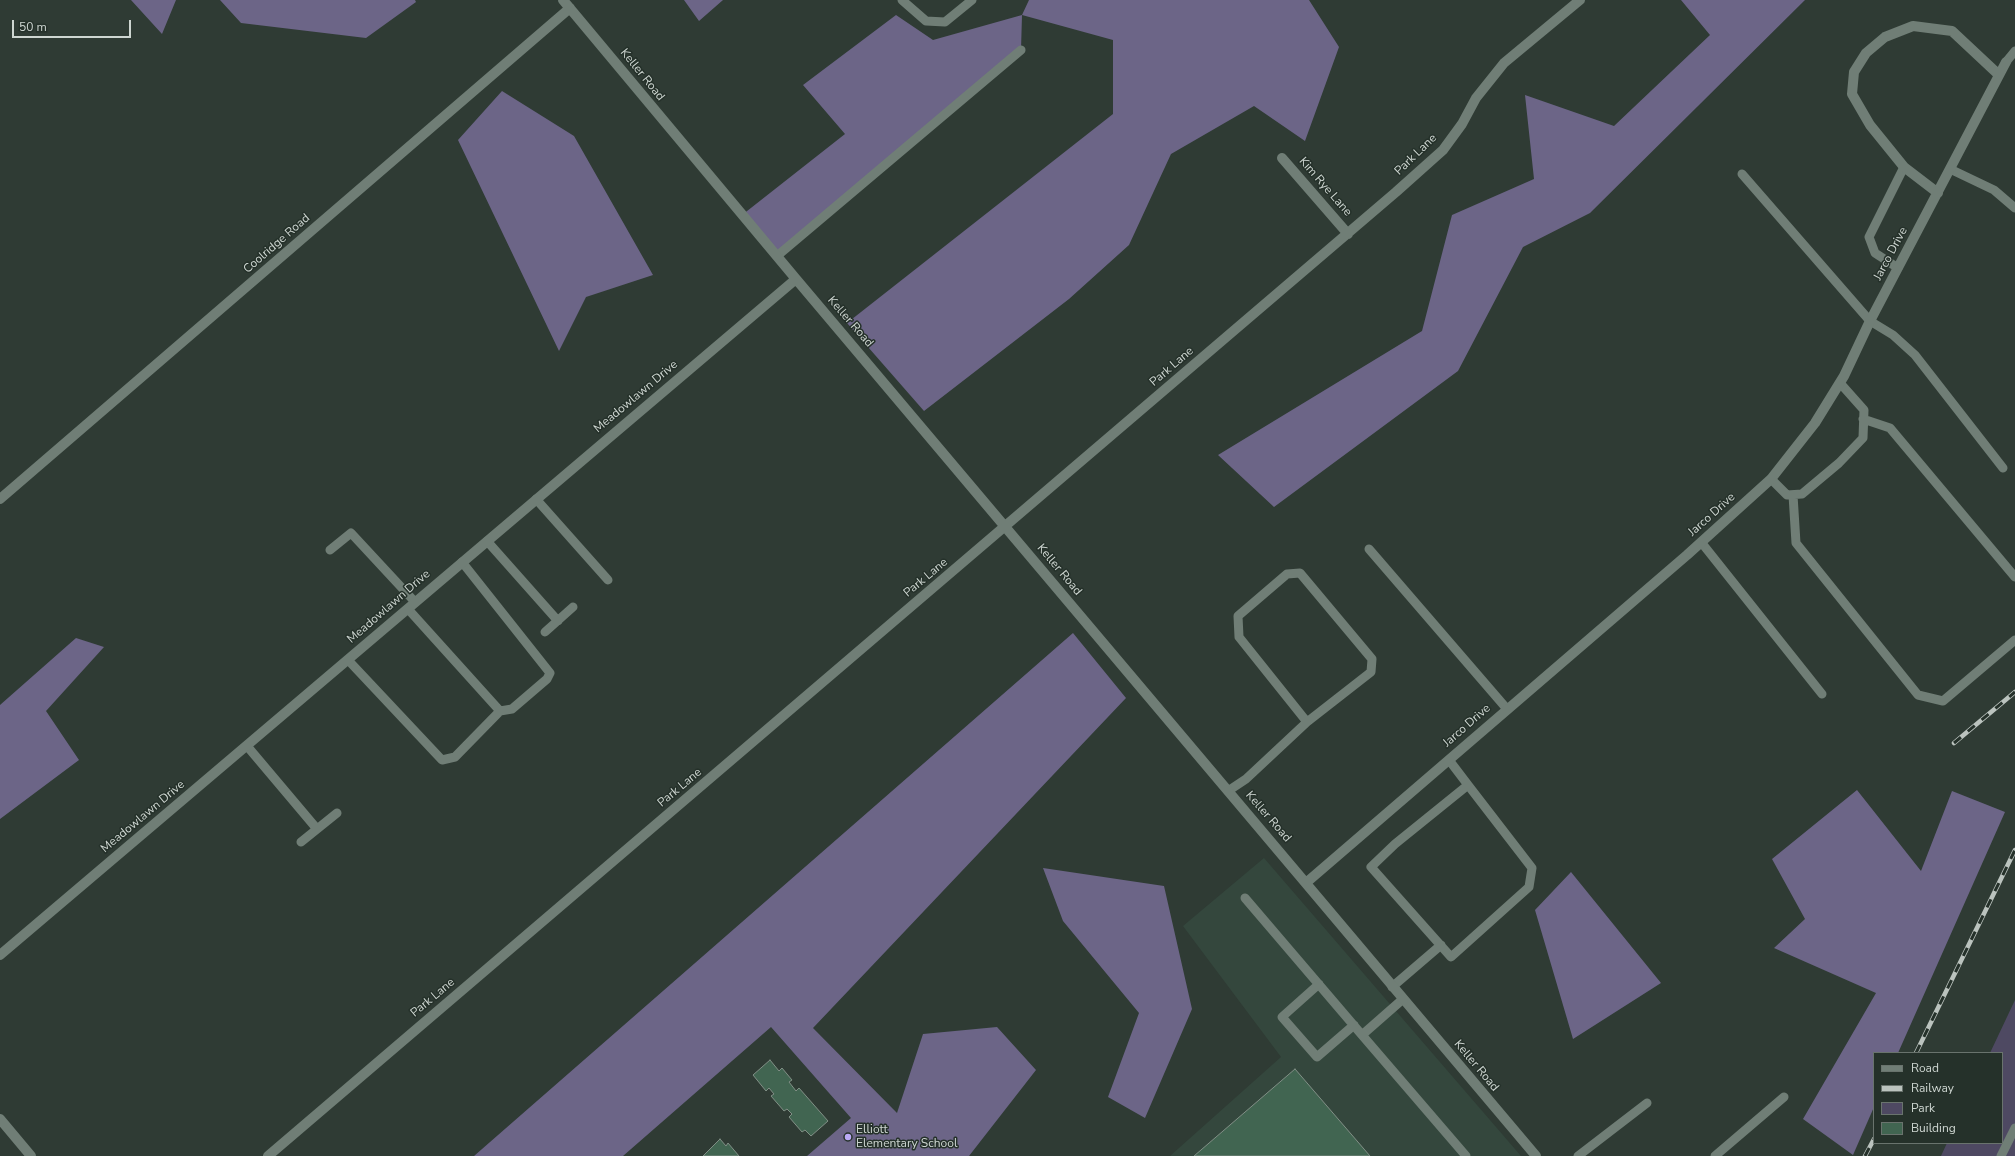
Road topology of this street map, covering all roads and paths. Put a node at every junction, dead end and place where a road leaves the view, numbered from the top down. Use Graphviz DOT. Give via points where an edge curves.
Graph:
graph roads {
  1 [pos="563,0"];
  2 [pos="902,0"];
  3 [pos="972,0"];
  4 [pos="1580,0"];
  5 [pos="570,8"];
  6 [pos="1021,50"];
  7 [pos="2015,51"];
  8 [pos="2006,62"];
  9 [pos="1999,75"];
  10 [pos="1282,158"];
  11 [pos="1904,167"];
  12 [pos="1950,170"];
  13 [pos="1742,174"];
  14 [pos="1938,193"];
  15 [pos="2015,208"];
  16 [pos="1348,234"];
  17 [pos="776,256"];
  18 [pos="1898,268"];
  19 [pos="796,279"];
  20 [pos="1870,321"];
  21 [pos="1840,383"];
  22 [pos="1863,420"];
  23 [pos="2003,468"];
  24 [pos="1771,479"];
  25 [pos="1792,495"];
  26 [pos="0,499"];
  27 [pos="536,499"];
  28 [pos="1006,527"];
  29 [pos="487,541"];
  30 [pos="1701,542"];
  31 [pos="1369,549"];
  32 [pos="330,550"];
  33 [pos="462,562"];
  34 [pos="2015,578"];
  35 [pos="608,580"];
  36 [pos="415,602"];
  37 [pos="573,607"];
  38 [pos="408,609"];
  39 [pos="558,621"];
  40 [pos="545,632"];
  41 [pos="2015,640"];
  42 [pos="348,660"];
  43 [pos="1822,694"];
  44 [pos="1507,709"];
  45 [pos="500,711"];
  46 [pos="1307,722"];
  47 [pos="247,746"];
  48 [pos="1448,760"];
  49 [pos="1468,785"];
  50 [pos="1228,791"];
  51 [pos="337,813"];
  52 [pos="317,829"];
  53 [pos="301,842"];
  54 [pos="1307,882"];
  55 [pos="1245,898"];
  56 [pos="1440,945"];
  57 [pos="0,955"];
  58 [pos="1319,984"];
  59 [pos="1392,987"];
  60 [pos="1403,999"];
  61 [pos="1354,1025"];
  62 [pos="1362,1035"];
  63 [pos="1784,1097"];
  64 [pos="1647,1103"];
  65 [pos="0,1119"];
  66 [pos="2015,1128"];
  67 [pos="31,1156"];
  68 [pos="268,1156"];
  69 [pos="1466,1156"];
  70 [pos="1536,1156"];
  71 [pos="1578,1156"];
  72 [pos="1714,1156"];
  73 [pos="2001,1156"];
  1 -- 5 [label="street, Keller Road"];
  2 -- 3 [label="lane" via="926,21 945,22"];
  4 -- 16 [label="street, Park Lane" via="1504,63 1476,98 1462,124 1443,150"];
  5 -- 17 [label="street, Keller Road"];
  5 -- 26 [label="street, Coolridge Road"];
  6 -- 17 [label="lane"];
  7 -- 8 [label="lane"];
  8 -- 9 [label="street, Jarco Drive"];
  9 -- 11 [label="street" via="1952,31 1913,26 1885,37 1866,53 1854,72 1852,94 1870,125"];
  9 -- 12 [label="street, Jarco Drive"];
  10 -- 16 [label="street, Kim Rye Lane"];
  11 -- 14 [label="street"];
  11 -- 18 [label="lane" via="1869,237 1875,253"];
  12 -- 14 [label="street, Jarco Drive"];
  12 -- 15 [label="lane" via="1994,190"];
  13 -- 20 [label="lane"];
  14 -- 18 [label="street, Jarco Drive"];
  16 -- 28 [label="street, Park Lane"];
  17 -- 19 [label="street, Keller Road"];
  18 -- 20 [label="street, Jarco Drive"];
  19 -- 27 [label="street, Meadowlawn Drive"];
  19 -- 28 [label="street, Keller Road"];
  20 -- 21 [label="street, Jarco Drive"];
  20 -- 23 [label="lane" via="1893,335 1915,355"];
  21 -- 22 [label="lane" via="1864,410"];
  21 -- 24 [label="street, Jarco Drive" via="1815,423"];
  22 -- 25 [label="lane" via="1863,438 1802,494"];
  22 -- 34 [label="lane" via="1890,428"];
  24 -- 25 [label="lane" via="1787,495"];
  24 -- 30 [label="street, Jarco Drive"];
  25 -- 41 [label="lane" via="1796,543 1918,695 1943,701"];
  27 -- 29 [label="street, Meadowlawn Drive"];
  27 -- 35 [label="lane"];
  28 -- 50 [label="street, Keller Road"];
  28 -- 68 [label="street, Park Lane"];
  29 -- 33 [label="street, Meadowlawn Drive"];
  29 -- 39 [label="lane"];
  30 -- 43 [label="lane"];
  30 -- 44 [label="street, Jarco Drive"];
  31 -- 44 [label="lane"];
  32 -- 36 [label="lane" via="351,532"];
  33 -- 36 [label="street, Meadowlawn Drive"];
  33 -- 45 [label="lane" via="550,673 547,679 512,709"];
  36 -- 38 [label="street, Meadowlawn Drive"];
  37 -- 39 [label="lane"];
  38 -- 42 [label="street, Meadowlawn Drive"];
  38 -- 45 [label="lane"];
  39 -- 40 [label="lane"];
  42 -- 45 [label="lane" via="442,760 456,757"];
  42 -- 47 [label="street, Meadowlawn Drive"];
  44 -- 48 [label="street, Jarco Drive"];
  46 -- 46 [label="lane" via="1239,637 1238,616 1287,574 1300,573 1372,659 1371,672"];
  46 -- 50 [label="lane" via="1246,779"];
  47 -- 52 [label="lane"];
  47 -- 57 [label="street, Meadowlawn Drive"];
  48 -- 49 [label="lane"];
  48 -- 54 [label="street, Jarco Drive"];
  49 -- 56 [label="lane" via="1395,844 1371,867"];
  49 -- 56 [label="lane" via="1532,868 1529,887 1451,957"];
  50 -- 54 [label="street, Keller Road"];
  51 -- 52 [label="lane"];
  52 -- 53 [label="lane"];
  54 -- 59 [label="street, Keller Road"];
  55 -- 58 [label="lane"];
  56 -- 59 [label="lane"];
  58 -- 61 [label="lane"];
  58 -- 61 [label="lane" via="1282,1018 1317,1057"];
  59 -- 60 [label="street, Keller Road"];
  60 -- 62 [label="lane"];
  60 -- 70 [label="street, Keller Road"];
  61 -- 62 [label="lane"];
  62 -- 69 [label="lane"];
  63 -- 72 [label="lane"];
  64 -- 71 [label="lane"];
  65 -- 67 [label="street"];
  66 -- 73 [label="lane"];
}
